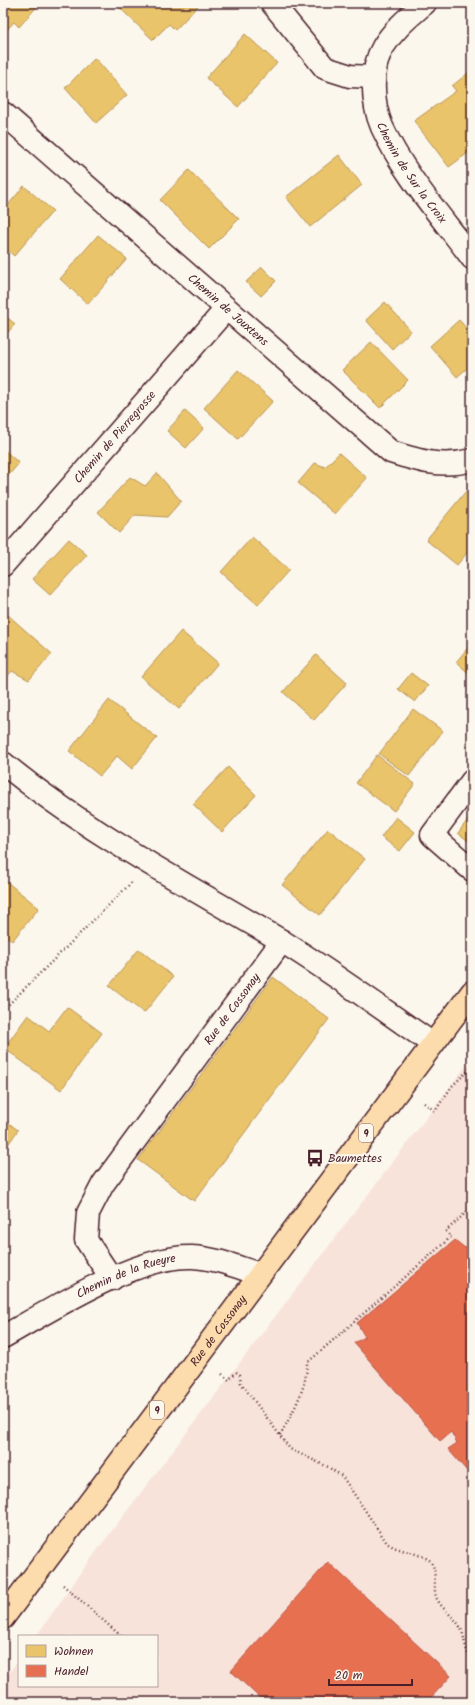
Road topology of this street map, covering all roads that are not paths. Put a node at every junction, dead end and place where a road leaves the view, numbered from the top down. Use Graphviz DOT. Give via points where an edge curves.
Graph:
graph roads {
  1 [pos="272,3"];
  2 [pos="425,3"];
  3 [pos="373,77"];
  4 [pos="3,113"];
  5 [pos="472,258"];
  6 [pos="226,309"];
  7 [pos="472,460"];
  8 [pos="3,565"];
  9 [pos="3,763"];
  10 [pos="472,781"];
  11 [pos="472,870"];
  12 [pos="282,941"];
  13 [pos="472,992"];
  14 [pos="432,1044"];
  15 [pos="259,1274"];
  16 [pos="112,1279"];
  17 [pos="3,1337"];
  18 [pos="3,1618"];
  1 -- 3 [label="street" via="325,68 350,76"];
  2 -- 3 [label="street, Chemin de Sur la Croix" via="396,29 382,49"];
  3 -- 5 [label="street, Chemin de Sur la Croix" via="374,96 382,126 403,165"];
  4 -- 6 [label="street, Chemin de Jouxtens"];
  6 -- 7 [label="street, Chemin de Jouxtens" via="391,452 422,462 456,464"];
  6 -- 8 [label="street, Chemin de Pierregrosse"];
  9 -- 12 [label="street" via="37,791 150,864"];
  10 -- 11 [label="street" via="432,836"];
  12 -- 14 [label="street"];
  12 -- 16 [label="street, Rue de Cossonay" via="102,1184 88,1213 86,1240"];
  13 -- 14 [label="main road, Rue de Cossonay / 9"];
  14 -- 15 [label="main road, Rue de Cossonay / 9"];
  15 -- 16 [label="street, Chemin de la Rueyre" via="218,1261 191,1257 157,1261"];
  15 -- 18 [label="main road, Rue de Cossonay / 9"];
  16 -- 17 [label="street, Chemin de la Rueyre" via="70,1299"];
}
